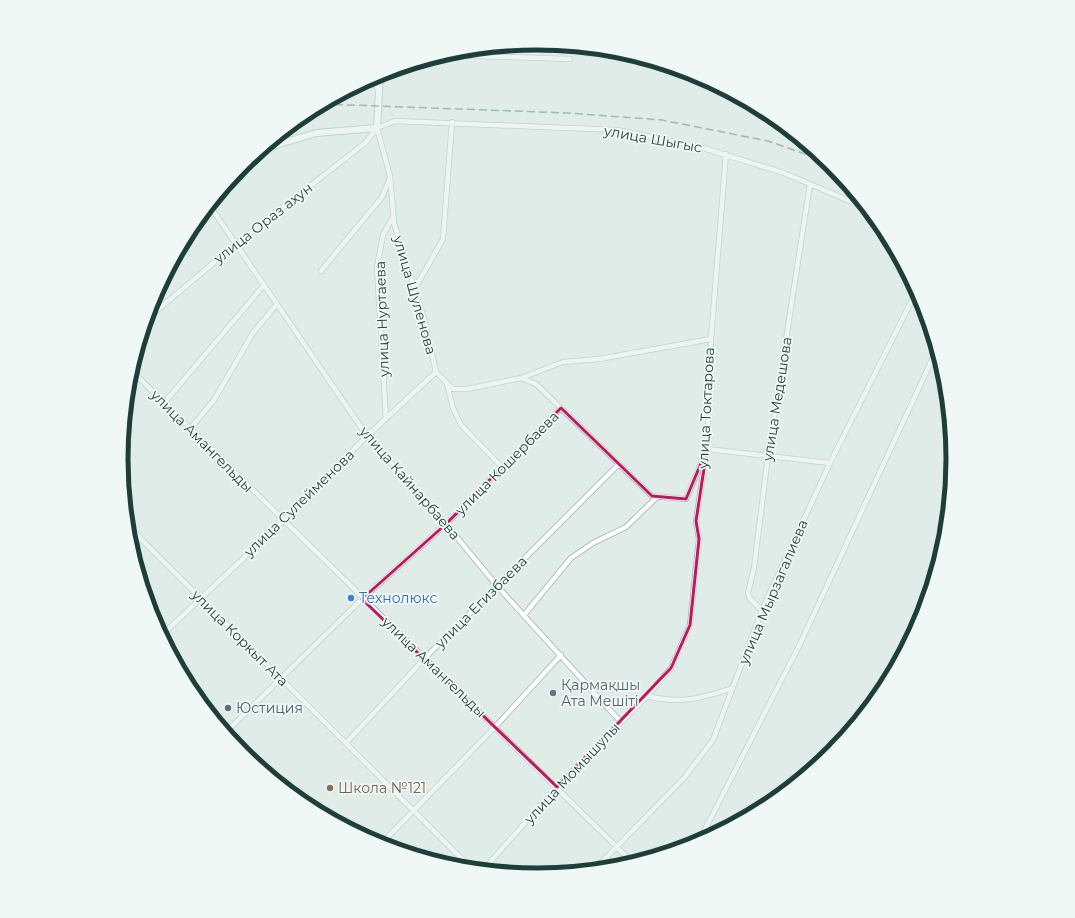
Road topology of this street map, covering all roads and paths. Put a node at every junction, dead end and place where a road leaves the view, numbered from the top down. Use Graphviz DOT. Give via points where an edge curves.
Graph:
graph roads {
  1 [pos="469,56"];
  2 [pos="570,59"];
  3 [pos="380,82"];
  4 [pos="376,83"];
  5 [pos="379,97"];
  6 [pos="452,122"];
  7 [pos="377,128"];
  8 [pos="276,145"];
  9 [pos="726,154"];
  10 [pos="390,176"];
  11 [pos="810,184"];
  12 [pos="858,206"];
  13 [pos="213,210"];
  14 [pos="393,217"];
  15 [pos="236,244"];
  16 [pos="321,271"];
  17 [pos="264,285"];
  18 [pos="414,290"];
  19 [pos="913,298"];
  20 [pos="277,304"];
  21 [pos="157,311"];
  22 [pos="710,338"];
  23 [pos="934,356"];
  24 [pos="436,372"];
  25 [pos="137,376"];
  26 [pos="521,378"];
  27 [pos="447,384"];
  28 [pos="164,403"];
  29 [pos="562,408"];
  30 [pos="386,419"];
  31 [pos="190,429"];
  32 [pos="367,436"];
  33 [pos="706,449"];
  34 [pos="768,456"];
  35 [pos="830,463"];
  36 [pos="619,464"];
  37 [pos="503,468"];
  38 [pos="658,496"];
  39 [pos="283,521"];
  40 [pos="446,524"];
  41 [pos="135,533"];
  42 [pos="498,586"];
  43 [pos="200,599"];
  44 [pos="362,599"];
  45 [pos="762,610"];
  46 [pos="524,615"];
  47 [pos="167,631"];
  48 [pos="560,655"];
  49 [pos="425,658"];
  50 [pos="677,659"];
  51 [pos="281,679"];
  52 [pos="732,688"];
  53 [pos="647,696"];
  54 [pos="620,721"];
  55 [pos="496,726"];
  56 [pos="230,729"];
  57 [pos="346,743"];
  58 [pos="557,787"];
  59 [pos="414,809"];
  60 [pos="703,833"];
  61 [pos="386,839"];
  62 [pos="617,846"];
  63 [pos="628,858"];
  64 [pos="466,861"];
  65 [pos="601,863"];
  66 [pos="487,865"];
  1 -- 2 [label="street"];
  3 -- 5 [label="street"];
  4 -- 5 [label="street"];
  5 -- 7 [label="street"];
  6 -- 7 [label="street, улица Шыгыс" via="395,121"];
  6 -- 9 [label="street, улица Шыгыс" via="617,130"];
  6 -- 18 [label="street" via="443,240"];
  7 -- 8 [label="street" via="316,133"];
  7 -- 10 [label="street"];
  7 -- 15 [label="street, улица Ораз ахун" via="365,144"];
  9 -- 11 [label="street, улица Шыгыс" via="784,172"];
  9 -- 22 [label="street, улица Токтарова"];
  10 -- 14 [label="street"];
  10 -- 16 [label="street" via="382,197"];
  11 -- 12 [label="street, улица Шыгыс"];
  11 -- 34 [label="street, улица Медешова"];
  13 -- 15 [label="street, улица Кайнарбаева"];
  14 -- 18 [label="street, улица Шуленова"];
  14 -- 30 [label="street, улица Нуртаева" via="383,236 378,267"];
  15 -- 17 [label="street, улица Кайнарбаева"];
  15 -- 21 [label="street, улица Ораз ахун"];
  17 -- 20 [label="street, улица Кайнарбаева"];
  17 -- 28 [label="street"];
  18 -- 24 [label="street, улица Шуленова"];
  19 -- 35 [label="street, улица Мырзагалиева"];
  20 -- 31 [label="street" via="253,333 214,400"];
  20 -- 32 [label="street, улица Кайнарбаева"];
  22 -- 26 [label="street" via="599,359 563,362"];
  22 -- 33 [label="street, улица Токтарова"];
  23 -- 60 [label="street" via="799,646"];
  24 -- 27 [label="street"];
  24 -- 30 [label="street, улица Сулейменова"];
  25 -- 28 [label="street, улица Амангельды"];
  26 -- 27 [label="street" via="467,389 453,389"];
  26 -- 29 [label="street" via="536,384"];
  27 -- 37 [label="street" via="461,426"];
  28 -- 31 [label="street, улица Амангельды"];
  29 -- 36 [label="street"];
  29 -- 37 [label="street, улица Кошербаева"];
  30 -- 32 [label="street, улица Сулейменова"];
  31 -- 39 [label="street, улица Амангельды"];
  32 -- 39 [label="street, улица Сулейменова"];
  32 -- 40 [label="street, улица Кайнарбаева"];
  33 -- 34 [label="street"];
  33 -- 38 [label="street" via="686,499"];
  33 -- 50 [label="street, улица Токтарова" via="696,521 699,538 690,625"];
  34 -- 35 [label="street"];
  34 -- 45 [label="street, улица Медешова" via="754,568 748,593 750,599"];
  35 -- 45 [label="street, улица Мырзагалиева"];
  36 -- 38 [label="street" via="652,496"];
  36 -- 42 [label="street, улица Егизбаева"];
  37 -- 40 [label="street, улица Кошербаева"];
  38 -- 46 [label="street" via="626,527 593,543 571,558"];
  39 -- 43 [label="street, улица Сулейменова"];
  39 -- 44 [label="street, улица Амангельды"];
  40 -- 42 [label="street, улица Кайнарбаева"];
  40 -- 44 [label="street, улица Кошербаева"];
  41 -- 43 [label="street, улица Коркыт Ата"];
  42 -- 46 [label="street, улица Кайнарбаева"];
  42 -- 49 [label="street, улица Егизбаева"];
  43 -- 47 [label="street, улица Сулейменова"];
  43 -- 51 [label="street, улица Коркыт Ата"];
  44 -- 49 [label="street, улица Амангельды"];
  44 -- 51 [label="street, улица Кошербаева"];
  45 -- 52 [label="street, улица Мырзагалиева"];
  46 -- 48 [label="street, улица Кайнарбаева"];
  48 -- 54 [label="street, улица Кайнарбаева"];
  48 -- 55 [label="street"];
  49 -- 55 [label="street, улица Амангельды"];
  49 -- 57 [label="street, улица Егизбаева"];
  50 -- 53 [label="street, улица Момышулы"];
  51 -- 56 [label="street, улица Кошербаева"];
  51 -- 57 [label="street, улица Коркыт Ата"];
  52 -- 53 [label="street" via="706,698 666,701"];
  52 -- 62 [label="street, улица Мырзагалиева" via="713,740 684,778"];
  53 -- 54 [label="street, улица Момышулы"];
  54 -- 58 [label="street, улица Момышулы"];
  55 -- 58 [label="street, улица Амангельды"];
  55 -- 59 [label="street"];
  57 -- 59 [label="street, улица Коркыт Ата"];
  58 -- 62 [label="street, улица Амангельды"];
  58 -- 66 [label="street, улица Момышулы"];
  59 -- 61 [label="street"];
  59 -- 64 [label="street, улица Коркыт Ата"];
  62 -- 63 [label="street, улица Амангельды"];
  62 -- 65 [label="street, улица Мырзагалиева"];
}
